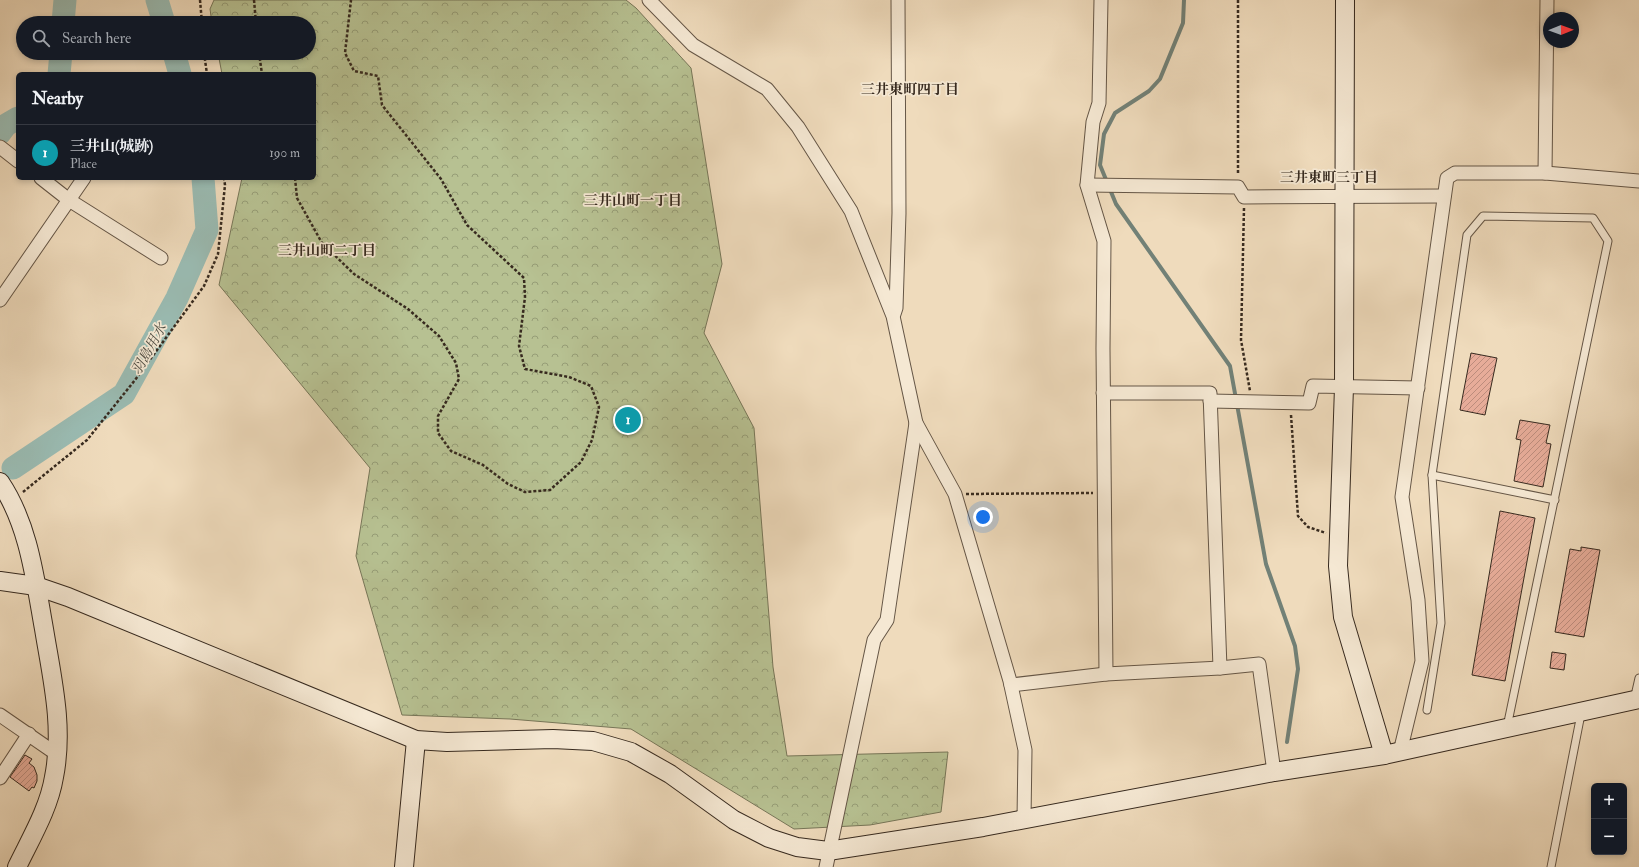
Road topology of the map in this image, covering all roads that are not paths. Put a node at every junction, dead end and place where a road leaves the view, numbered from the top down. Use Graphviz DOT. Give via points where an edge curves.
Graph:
graph roads {
  1 [pos="649,0"];
  2 [pos="898,0"];
  3 [pos="1101,0"];
  4 [pos="1345,0"];
  5 [pos="1547,0"];
  6 [pos="0,147"];
  7 [pos="16,159"];
  8 [pos="1545,172"];
  9 [pos="44,180"];
  10 [pos="83,180"];
  11 [pos="1639,181"];
  12 [pos="1087,185"];
  13 [pos="1444,196"];
  14 [pos="1344,197"];
  15 [pos="69,200"];
  16 [pos="161,258"];
  17 [pos="0,300"];
  18 [pos="893,316"];
  19 [pos="1344,387"];
  20 [pos="1418,388"];
  21 [pos="1103,393"];
  22 [pos="1210,401"];
  23 [pos="916,423"];
  24 [pos="1432,475"];
  25 [pos="0,482"];
  26 [pos="1554,500"];
  27 [pos="0,581"];
  28 [pos="36,586"];
  29 [pos="1220,668"];
  30 [pos="1106,674"];
  31 [pos="1639,678"];
  32 [pos="1011,685"];
  33 [pos="1636,699"];
  34 [pos="1428,710"];
  35 [pos="1581,711"];
  36 [pos="0,715"];
  37 [pos="1507,727"];
  38 [pos="29,734"];
  39 [pos="416,740"];
  40 [pos="1392,754"];
  41 [pos="58,755"];
  42 [pos="1274,772"];
  43 [pos="0,778"];
  44 [pos="1024,819"];
  45 [pos="827,859"];
  46 [pos="17,867"];
  47 [pos="404,867"];
  48 [pos="1551,867"];
  1 -- 18 [label="street" via="693,45 767,89 798,127 851,211"];
  2 -- 18 [label="street" via="899,213 896,308"];
  3 -- 12 [label="street" via="1099,103 1093,122"];
  4 -- 14 [label="street"];
  5 -- 8 [label="street"];
  6 -- 7 [label="street"];
  8 -- 11 [label="street"];
  8 -- 13 [label="street" via="1455,173 1447,178"];
  9 -- 15 [label="street"];
  10 -- 15 [label="street"];
  12 -- 14 [label="street"];
  12 -- 21 [label="street" via="1104,241"];
  13 -- 14 [label="street"];
  13 -- 20 [label="street"];
  14 -- 19 [label="street"];
  15 -- 16 [label="street"];
  15 -- 17 [label="street"];
  18 -- 23 [label="street"];
  19 -- 20 [label="street"];
  19 -- 22 [label="street" via="1312,386 1309,403"];
  19 -- 40 [label="street" via="1338,566 1343,617"];
  20 -- 40 [label="street" via="1402,497 1418,600 1422,661"];
  21 -- 22 [label="street" via="1210,393"];
  21 -- 30 [label="street"];
  22 -- 29 [label="street"];
  23 -- 32 [label="street" via="955,494"];
  23 -- 45 [label="street" via="887,620 874,640"];
  24 -- 26 [label="lane"];
  24 -- 26 [label="lane" via="1467,235 1483,216 1593,218 1608,241"];
  24 -- 34 [label="lane" via="1441,623"];
  25 -- 28 [label="street" via="22,526"];
  26 -- 37 [label="lane"];
  27 -- 28 [label="street"];
  28 -- 39 [label="street"];
  28 -- 41 [label="street" via="57,712"];
  29 -- 30 [label="street"];
  29 -- 42 [label="street" via="1259,664"];
  30 -- 32 [label="street"];
  31 -- 33 [label="lane"];
  32 -- 44 [label="street" via="1025,750"];
  33 -- 35 [label="street"];
  35 -- 37 [label="street"];
  35 -- 48 [label="lane"];
  36 -- 38 [label="street"];
  37 -- 40 [label="street"];
  38 -- 41 [label="street"];
  38 -- 43 [label="street"];
  39 -- 45 [label="street" via="593,741 631,752 670,774 734,820 769,838"];
  39 -- 47 [label="street"];
  40 -- 42 [label="street"];
  41 -- 46 [label="street" via="49,796"];
  42 -- 44 [label="street"];
  44 -- 45 [label="street"];
}
